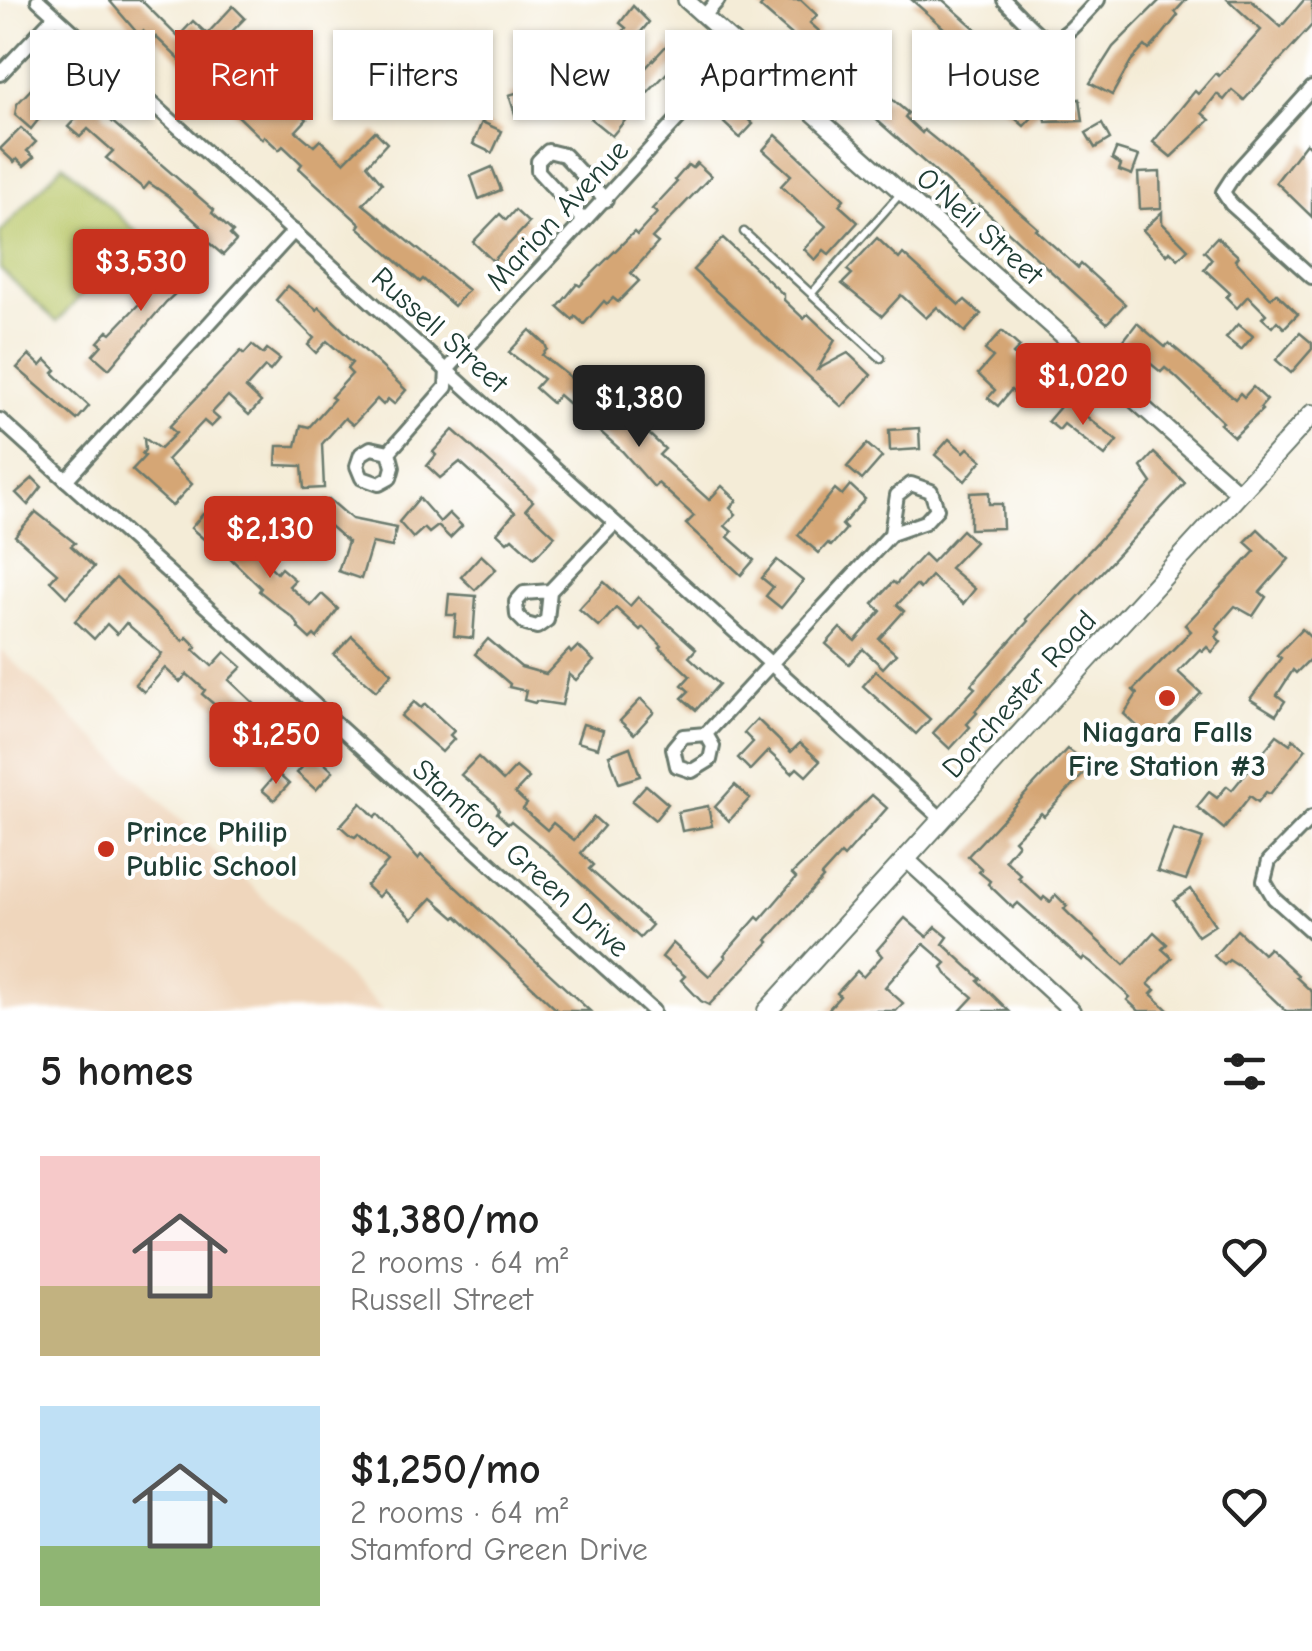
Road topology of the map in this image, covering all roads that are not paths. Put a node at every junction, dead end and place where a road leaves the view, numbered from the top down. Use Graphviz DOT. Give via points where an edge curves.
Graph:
graph roads {
  1 [pos="38,0"];
  2 [pos="686,0"];
  3 [pos="718,0"];
  4 [pos="1004,0"];
  5 [pos="1098,0"];
  6 [pos="55,16"];
  7 [pos="704,16"];
  8 [pos="720,30"];
  9 [pos="0,74"];
  10 [pos="1312,88"];
  11 [pos="678,120"];
  12 [pos="821,120"];
  13 [pos="902,193"];
  14 [pos="606,200"];
  15 [pos="584,222"];
  16 [pos="294,231"];
  17 [pos="744,232"];
  18 [pos="1312,277"];
  19 [pos="812,293"];
  20 [pos="880,358"];
  21 [pos="448,370"];
  22 [pos="1312,414"];
  23 [pos="0,420"];
  24 [pos="390,452"];
  25 [pos="66,480"];
  26 [pos="1239,493"];
  27 [pos="616,523"];
  28 [pos="891,534"];
  29 [pos="550,591"];
  30 [pos="770,666"];
  31 [pos="706,734"];
  32 [pos="1312,817"];
  33 [pos="942,818"];
  34 [pos="905,858"];
  35 [pos="1312,932"];
  36 [pos="654,1011"];
  37 [pos="767,1011"];
  38 [pos="1072,1011"];
  1 -- 6 [label="street, Russell Street"];
  2 -- 7 [label="street, O'Neil Street"];
  3 -- 7 [label="street"];
  4 -- 5 [label="street" via="1052,41"];
  6 -- 9 [label="street"];
  6 -- 16 [label="street, Russell Street"];
  7 -- 8 [label="street, O'Neil Street"];
  10 -- 18 [label="street" via="1223,192"];
  11 -- 14 [label="street, Marion Avenue"];
  12 -- 13 [label="street, O'Neil Street"];
  13 -- 19 [label="lane"];
  13 -- 26 [label="street, O'Neil Street"];
  14 -- 15 [label="street, Marion Avenue"];
  14 -- 15 [label="street" via="564,155 548,152 538,161 538,171"];
  15 -- 21 [label="street, Marion Avenue"];
  16 -- 21 [label="street, Russell Street"];
  16 -- 25 [label="street"];
  17 -- 19 [label="lane"];
  19 -- 20 [label="lane"];
  21 -- 24 [label="street, Marion Avenue" via="446,387"];
  21 -- 27 [label="street, Russell Street"];
  22 -- 26 [label="main road, Dorchester Road"];
  23 -- 25 [label="street, Stamford Green Drive"];
  25 -- 36 [label="street, Stamford Green Drive"];
  26 -- 33 [label="main road, Dorchester Road"];
  27 -- 29 [label="street"];
  27 -- 30 [label="street, Russell Street"];
  28 -- 30 [label="street"];
  30 -- 31 [label="street"];
  30 -- 33 [label="street, Russell Street"];
  32 -- 35 [label="street" via="1270,861 1264,881"];
  33 -- 34 [label="main road, Dorchester Road"];
  34 -- 37 [label="main road, Dorchester Road"];
  34 -- 38 [label="street"];
}
